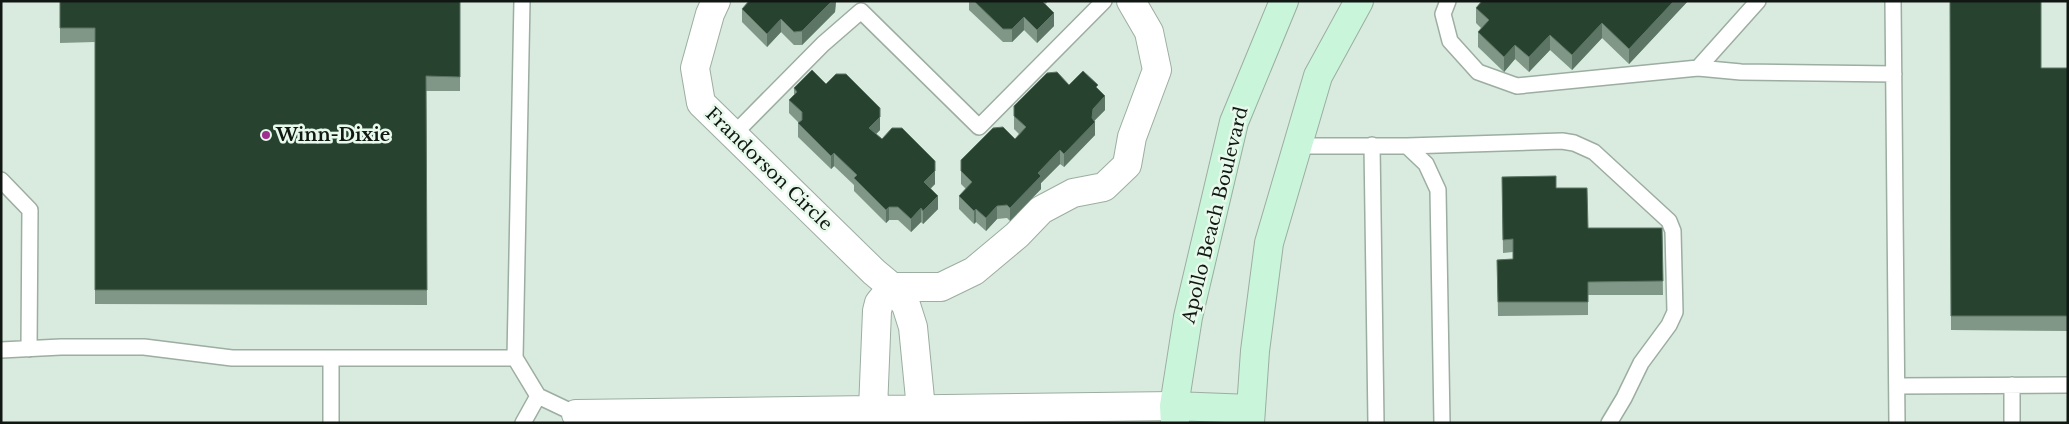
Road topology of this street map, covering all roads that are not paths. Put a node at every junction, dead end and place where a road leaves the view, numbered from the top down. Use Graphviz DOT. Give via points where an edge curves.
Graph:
graph roads {
  1 [pos="522,1"];
  2 [pos="716,1"];
  3 [pos="1104,1"];
  4 [pos="1131,1"];
  5 [pos="1284,1"];
  6 [pos="1359,1"];
  7 [pos="1448,1"];
  8 [pos="1758,1"];
  9 [pos="1893,1"];
  10 [pos="1698,68"];
  11 [pos="1894,74"];
  12 [pos="733,135"];
  13 [pos="1372,145"];
  14 [pos="1298,146"];
  15 [pos="1407,146"];
  16 [pos="1,180"];
  17 [pos="892,287"];
  18 [pos="29,349"];
  19 [pos="1,350"];
  20 [pos="331,358"];
  21 [pos="515,358"];
  22 [pos="2012,385"];
  23 [pos="2068,385"];
  24 [pos="1897,386"];
  25 [pos="538,396"];
  26 [pos="873,409"];
  27 [pos="921,409"];
  28 [pos="576,414"];
  29 [pos="1089,415"];
  30 [pos="1175,415"];
  31 [pos="1250,416"];
  32 [pos="331,423"];
  33 [pos="523,423"];
  34 [pos="1376,423"];
  35 [pos="1442,423"];
  36 [pos="1609,423"];
  37 [pos="1897,423"];
  38 [pos="2012,423"];
  1 -- 21 [label="lane"];
  2 -- 12 [label="street, Frandorson Circle" via="695,68 701,103"];
  3 -- 12 [label="lane" via="979,127 861,11 823,44"];
  4 -- 17 [label="street" via="1149,32 1157,70 1132,137 1127,166 1104,187 1073,193 1041,210 974,272 941,287"];
  5 -- 30 [label="main road, Apollo Beach Boulevard" via="1234,122 1188,317"];
  6 -- 14 [label="main road" via="1318,76"];
  7 -- 10 [label="lane" via="1443,14 1450,41 1478,72 1517,86"];
  8 -- 10 [label="lane"];
  9 -- 11 [label="lane"];
  10 -- 11 [label="lane" via="1741,72"];
  11 -- 24 [label="lane"];
  12 -- 17 [label="street, Frandorson Circle"];
  13 -- 14 [label="lane"];
  13 -- 15 [label="lane"];
  13 -- 34 [label="lane"];
  14 -- 31 [label="main road" via="1269,243"];
  15 -- 35 [label="lane" via="1426,164 1438,190"];
  15 -- 36 [label="lane" via="1574,143 1594,152 1669,221 1673,231 1675,312"];
  16 -- 18 [label="lane" via="30,210"];
  17 -- 26 [label="street" via="878,311"];
  17 -- 27 [label="street, Frandorson Circle" via="906,305 913,327"];
  18 -- 19 [label="lane"];
  18 -- 20 [label="lane" via="144,347 232,358"];
  20 -- 21 [label="lane"];
  20 -- 32 [label="lane"];
  21 -- 25 [label="lane"];
  22 -- 23 [label="lane"];
  22 -- 24 [label="lane"];
  22 -- 38 [label="lane"];
  24 -- 37 [label="lane"];
  25 -- 28 [label="lane"];
  25 -- 33 [label="lane"];
  26 -- 27 [label="street"];
  26 -- 28 [label="street"];
  27 -- 29 [label="street"];
  29 -- 30 [label="street"];
  30 -- 31 [label="main road"];
}
